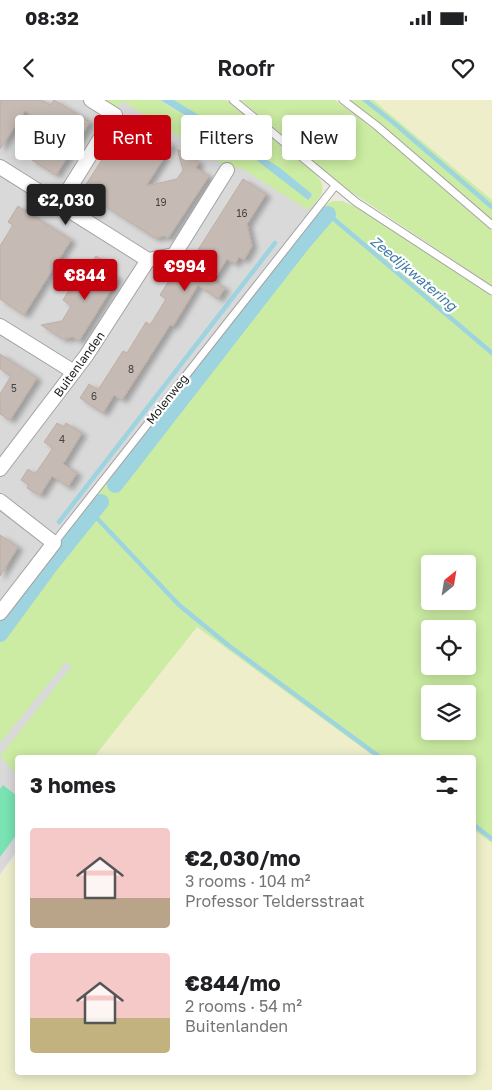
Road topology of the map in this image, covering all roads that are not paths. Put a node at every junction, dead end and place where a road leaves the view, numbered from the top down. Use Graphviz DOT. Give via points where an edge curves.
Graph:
graph roads {
  1 [pos="91,100"];
  2 [pos="233,100"];
  3 [pos="342,100"];
  4 [pos="0,168"];
  5 [pos="227,170"];
  6 [pos="335,186"];
  7 [pos="60,205"];
  8 [pos="492,225"];
  9 [pos="148,260"];
  10 [pos="492,290"];
  11 [pos="0,326"];
  12 [pos="74,372"];
  13 [pos="0,469"];
  14 [pos="0,501"];
  15 [pos="54,543"];
  16 [pos="0,613"];
  1 -- 7 [label="street" via="115,115"];
  2 -- 6 [label="lane"];
  3 -- 8 [label="lane"];
  4 -- 7 [label="street"];
  5 -- 9 [label="street" via="174,255"];
  6 -- 10 [label="lane"];
  6 -- 15 [label="lane, Molenweg"];
  7 -- 9 [label="street"];
  9 -- 12 [label="street, Buitenlanden"];
  11 -- 12 [label="street"];
  12 -- 13 [label="street, Buitenlanden"];
  14 -- 15 [label="street"];
  15 -- 16 [label="street, Molenweg"];
}
